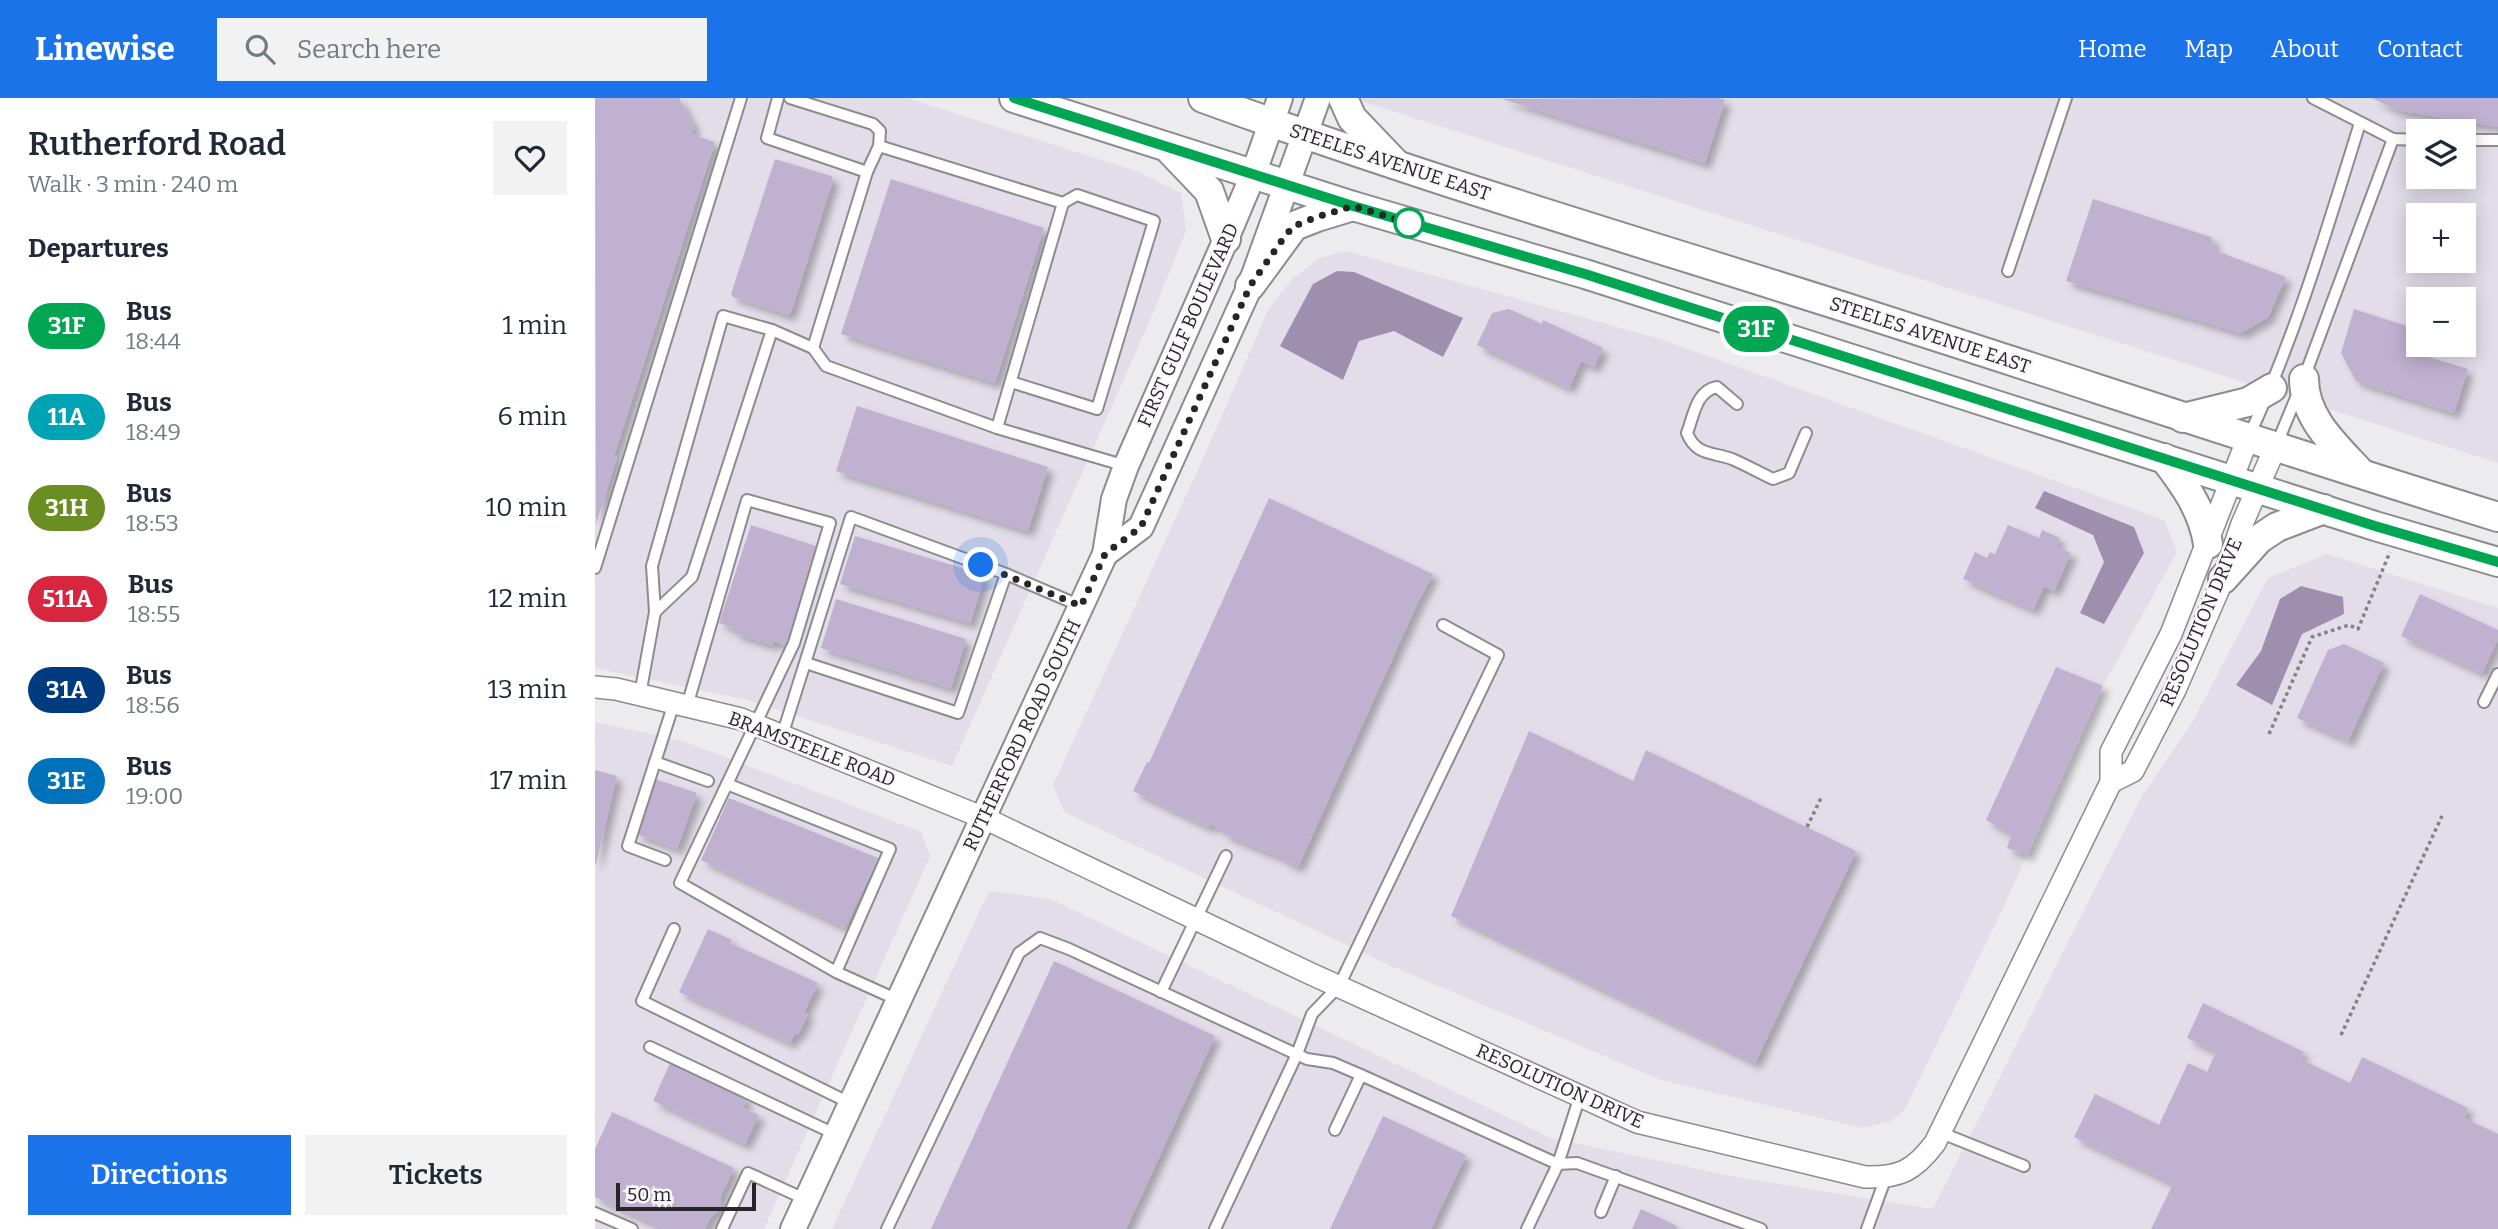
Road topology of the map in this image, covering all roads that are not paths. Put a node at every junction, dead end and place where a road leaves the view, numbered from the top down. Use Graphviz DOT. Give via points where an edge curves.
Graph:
graph roads {
  1 [pos="741,98"];
  2 [pos="778,98"];
  3 [pos="790,98"];
  4 [pos="1014,98"];
  5 [pos="1203,98"];
  6 [pos="1318,98"];
  7 [pos="1343,98"];
  8 [pos="2066,98"];
  9 [pos="2313,98"];
  10 [pos="1275,110"];
  11 [pos="2360,123"];
  12 [pos="1304,134"];
  13 [pos="2393,139"];
  14 [pos="2406,140"];
  15 [pos="2476,140"];
  16 [pos="2498,140"];
  17 [pos="879,146"];
  18 [pos="1167,147"];
  19 [pos="1397,165"];
  20 [pos="867,172"];
  21 [pos="1253,174"];
  22 [pos="1287,185"];
  23 [pos="1063,204"];
  24 [pos="1353,206"];
  25 [pos="1226,239"];
  26 [pos="2008,271"];
  27 [pos="1250,286"];
  28 [pos="772,330"];
  29 [pos="813,348"];
  30 [pos="2304,379"];
  31 [pos="1011,382"];
  32 [pos="2271,388"];
  33 [pos="1737,404"];
  34 [pos="2183,418"];
  35 [pos="997,428"];
  36 [pos="1806,433"];
  37 [pos="2248,438"];
  38 [pos="2275,448"];
  39 [pos="2164,458"];
  40 [pos="1126,466"];
  41 [pos="2362,474"];
  42 [pos="2245,484"];
  43 [pos="2324,509"];
  44 [pos="2498,517"];
  45 [pos="2208,544"];
  46 [pos="1105,554"];
  47 [pos="2498,562"];
  48 [pos="595,568"];
  49 [pos="1006,574"];
  50 [pos="2223,579"];
  51 [pos="1081,606"];
  52 [pos="655,612"];
  53 [pos="1443,625"];
  54 [pos="806,663"];
  55 [pos="2498,674"];
  56 [pos="595,687"];
  57 [pos="640,695"];
  58 [pos="2484,702"];
  59 [pos="680,704"];
  60 [pos="754,724"];
  61 [pos="782,736"];
  62 [pos="655,762"];
  63 [pos="708,781"];
  64 [pos="2111,782"];
  65 [pos="727,784"];
  66 [pos="984,818"];
  67 [pos="1226,856"];
  68 [pos="665,860"];
  69 [pos="1196,919"];
  70 [pos="674,929"];
  71 [pos="836,972"];
  72 [pos="1339,986"];
  73 [pos="1161,992"];
  74 [pos="900,1001"];
  75 [pos="650,1047"];
  76 [pos="1297,1054"];
  77 [pos="1361,1075"];
  78 [pos="1580,1096"];
  79 [pos="852,1104"];
  80 [pos="1335,1130"];
  81 [pos="1940,1132"];
  82 [pos="837,1135"];
  83 [pos="1558,1164"];
  84 [pos="2024,1166"];
  85 [pos="1616,1176"];
  86 [pos="1886,1177"];
  87 [pos="807,1200"];
  88 [pos="1601,1212"];
  89 [pos="595,1213"];
  90 [pos="632,1229"];
  91 [pos="722,1229"];
  92 [pos="793,1229"];
  93 [pos="887,1229"];
  94 [pos="1215,1229"];
  95 [pos="1527,1229"];
  96 [pos="1761,1229"];
  97 [pos="1867,1229"];
  1 -- 48 [label="lane"];
  2 -- 20 [label="lane" via="767,138"];
  3 -- 17 [label="lane" via="873,124 880,131"];
  4 -- 18 [label="main road"];
  5 -- 10 [label="main road, STEELES AVENUE EAST"];
  6 -- 12 [label="street"];
  7 -- 19 [label="main road" via="1352,118"];
  8 -- 26 [label="lane"];
  9 -- 11 [label="lane"];
  10 -- 12 [label="main road, STEELES AVENUE EAST"];
  10 -- 21 [label="street, FIRST GULF BOULEVARD"];
  11 -- 13 [label="lane"];
  11 -- 32 [label="lane"];
  12 -- 19 [label="main road, STEELES AVENUE EAST"];
  12 -- 22 [label="street, RUTHERFORD ROAD SOUTH"];
  13 -- 14 [label="lane"];
  13 -- 30 [label="lane"];
  15 -- 16 [label="lane"];
  17 -- 20 [label="lane"];
  17 -- 23 [label="lane"];
  18 -- 21 [label="main road"];
  18 -- 25 [label="main road" via="1209,191"];
  19 -- 34 [label="main road, STEELES AVENUE EAST"];
  20 -- 29 [label="lane"];
  21 -- 22 [label="main road"];
  21 -- 25 [label="street, FIRST GULF BOULEVARD"];
  22 -- 24 [label="main road"];
  22 -- 27 [label="street, RUTHERFORD ROAD SOUTH"];
  23 -- 31 [label="lane"];
  23 -- 31 [label="lane" via="1077,195 1154,221 1097,409"];
  24 -- 27 [label="main road" via="1294,226"];
  24 -- 39 [label="main road" via="1585,274"];
  25 -- 40 [label="street, FIRST GULF BOULEVARD"];
  27 -- 46 [label="street, RUTHERFORD ROAD SOUTH" via="1141,527"];
  28 -- 29 [label="lane"];
  28 -- 52 [label="lane" via="692,577"];
  28 -- 52 [label="lane" via="723,316 652,566"];
  29 -- 35 [label="lane" via="826,366"];
  30 -- 38 [label="lane"];
  30 -- 41 [label="main road" via="2304,394 2320,429"];
  31 -- 35 [label="lane"];
  32 -- 34 [label="main road" via="2248,402"];
  32 -- 37 [label="lane"];
  33 -- 36 [label="lane" via="1717,387 1702,394 1687,433 1697,449 1773,479 1789,473"];
  34 -- 37 [label="main road, STEELES AVENUE EAST"];
  35 -- 40 [label="lane"];
  37 -- 38 [label="main road, STEELES AVENUE EAST"];
  37 -- 42 [label="street, RESOLUTION DRIVE"];
  38 -- 41 [label="main road, STEELES AVENUE EAST"];
  38 -- 42 [label="street, RESOLUTION DRIVE"];
  39 -- 42 [label="main road"];
  39 -- 45 [label="main road" via="2206,524"];
  40 -- 46 [label="street, FIRST GULF BOULEVARD" via="1114,499"];
  41 -- 44 [label="main road, STEELES AVENUE EAST"];
  42 -- 43 [label="main road"];
  42 -- 45 [label="street, RESOLUTION DRIVE"];
  42 -- 50 [label="street, RESOLUTION DRIVE" via="2242,524"];
  43 -- 47 [label="main road"];
  43 -- 50 [label="main road" via="2274,528"];
  45 -- 64 [label="street, RESOLUTION DRIVE" via="2171,634 2111,752"];
  46 -- 51 [label="street, RUTHERFORD ROAD SOUTH"];
  49 -- 51 [label="lane"];
  49 -- 54 [label="lane" via="958,713"];
  49 -- 54 [label="lane" via="851,517"];
  50 -- 64 [label="street, RESOLUTION DRIVE" via="2175,690 2133,771"];
  51 -- 66 [label="street, RUTHERFORD ROAD SOUTH"];
  52 -- 57 [label="lane"];
  53 -- 72 [label="lane" via="1498,656"];
  54 -- 61 [label="lane"];
  55 -- 58 [label="lane"];
  56 -- 57 [label="street, BRAMSTEELE ROAD"];
  57 -- 59 [label="street, BRAMSTEELE ROAD"];
  59 -- 60 [label="street, BRAMSTEELE ROAD"];
  59 -- 60 [label="lane" via="747,500 830,523 797,636"];
  59 -- 62 [label="lane"];
  60 -- 61 [label="street, BRAMSTEELE ROAD"];
  60 -- 65 [label="lane"];
  61 -- 66 [label="street, BRAMSTEELE ROAD"];
  62 -- 63 [label="lane"];
  62 -- 68 [label="lane" via="628,846"];
  64 -- 81 [label="street, RESOLUTION DRIVE"];
  65 -- 71 [label="lane" via="680,883"];
  65 -- 71 [label="lane" via="890,849"];
  66 -- 69 [label="street, RESOLUTION DRIVE"];
  66 -- 74 [label="street, RUTHERFORD ROAD SOUTH"];
  67 -- 69 [label="lane"];
  69 -- 72 [label="street, RESOLUTION DRIVE"];
  69 -- 73 [label="lane"];
  70 -- 79 [label="lane" via="642,1001"];
  71 -- 74 [label="lane"];
  72 -- 76 [label="lane" via="1312,1014"];
  72 -- 78 [label="street, RESOLUTION DRIVE"];
  73 -- 76 [label="lane"];
  73 -- 93 [label="lane" via="1039,938 1019,953"];
  74 -- 79 [label="street, RUTHERFORD ROAD SOUTH"];
  75 -- 82 [label="lane"];
  76 -- 77 [label="lane"];
  76 -- 94 [label="lane"];
  77 -- 80 [label="lane"];
  77 -- 83 [label="lane"];
  78 -- 83 [label="lane"];
  78 -- 86 [label="street, RESOLUTION DRIVE" via="1637,1122 1865,1177"];
  79 -- 82 [label="street, RUTHERFORD ROAD SOUTH"];
  81 -- 84 [label="lane"];
  81 -- 86 [label="street, RESOLUTION DRIVE" via="1922,1160 1905,1172"];
  82 -- 87 [label="street, RUTHERFORD ROAD SOUTH"];
  83 -- 85 [label="lane" via="1577,1163"];
  83 -- 95 [label="lane"];
  85 -- 88 [label="lane"];
  85 -- 96 [label="lane"];
  86 -- 97 [label="lane"];
  87 -- 91 [label="lane" via="748,1173"];
  87 -- 92 [label="street, RUTHERFORD ROAD SOUTH"];
  89 -- 90 [label="lane"];
}
